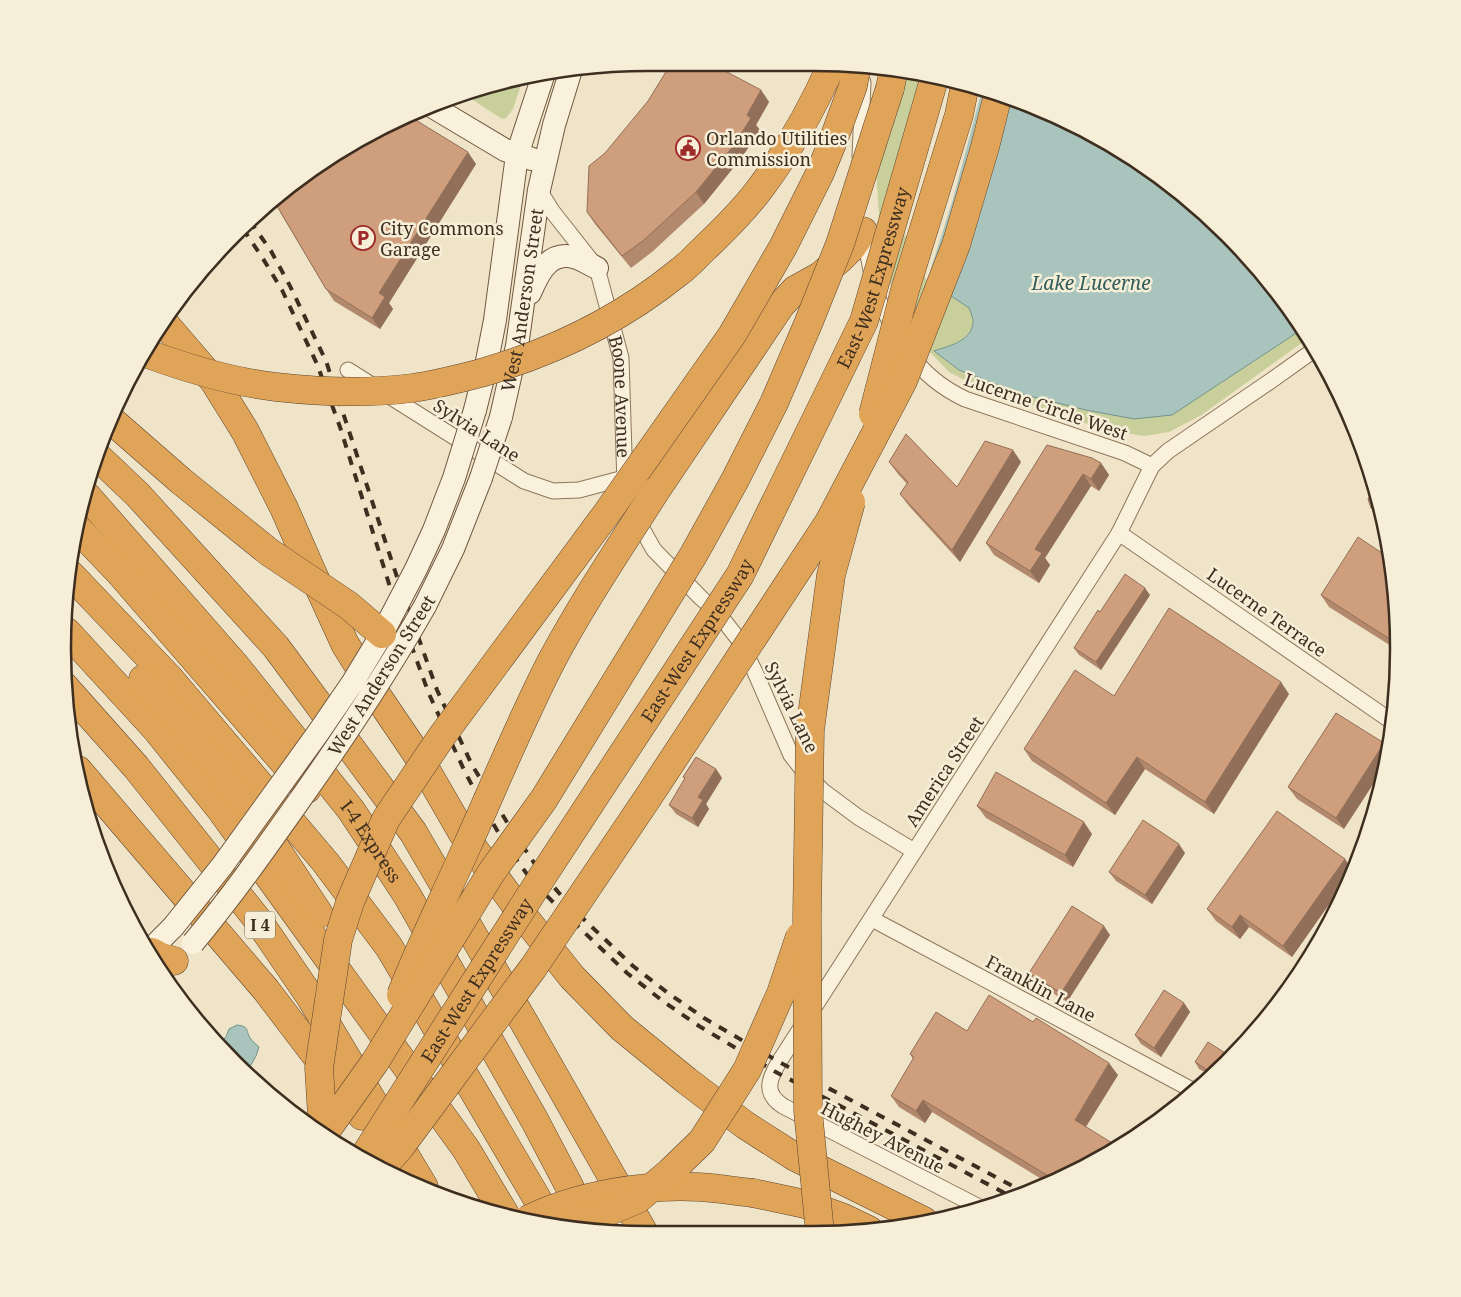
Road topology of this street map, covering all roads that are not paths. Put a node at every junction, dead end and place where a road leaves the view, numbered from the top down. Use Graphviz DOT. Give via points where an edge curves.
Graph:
graph roads {
  1 [pos="828,71"];
  2 [pos="856,73"];
  3 [pos="865,74"];
  4 [pos="569,77"];
  5 [pos="892,77"];
  6 [pos="541,81"];
  7 [pos="933,84"];
  8 [pos="964,92"];
  9 [pos="996,102"];
  10 [pos="439,111"];
  11 [pos="517,155"];
  12 [pos="545,162"];
  13 [pos="539,190"];
  14 [pos="863,231"];
  15 [pos="597,268"];
  16 [pos="178,316"];
  17 [pos="521,318"];
  18 [pos="169,328"];
  19 [pos="163,337"];
  20 [pos="1308,354"];
  21 [pos="152,355"];
  22 [pos="348,370"];
  23 [pos="117,425"];
  24 [pos="245,430"];
  25 [pos="103,461"];
  26 [pos="1152,466"];
  27 [pos="624,478"];
  28 [pos="91,500"];
  29 [pos="1119,533"];
  30 [pos="83,534"];
  31 [pos="75,580"];
  32 [pos="701,598"];
  33 [pos="73,602"];
  34 [pos="71,637"];
  35 [pos="389,645"];
  36 [pos="73,696"];
  37 [pos="1386,717"];
  38 [pos="299,779"];
  39 [pos="87,780"];
  40 [pos="914,851"];
  41 [pos="807,916"];
  42 [pos="872,919"];
  43 [pos="167,955"];
  44 [pos="374,1062"];
  45 [pos="1188,1087"];
  46 [pos="772,1095"];
  47 [pos="324,1125"];
  48 [pos="328,1128"];
  49 [pos="466,1149"];
  50 [pos="367,1152"];
  51 [pos="387,1163"];
  52 [pos="397,1168"];
  53 [pos="418,1178"];
  54 [pos="971,1203"];
  55 [pos="500,1206"];
  56 [pos="536,1215"];
  57 [pos="548,1217"];
  58 [pos="915,1217"];
  59 [pos="580,1222"];
  60 [pos="588,1223"];
  61 [pos="857,1224"];
  62 [pos="640,1226"];
  63 [pos="818,1226"];
  1 -- 21 [label="highway, bridge" via="792,143 761,187 725,229 680,272 651,293 589,331 543,352 456,379 412,388 353,391 264,385 184,367"];
  2 -- 47 [label="highway, bridge" via="820,173 732,335 607,513 442,736 386,819 350,902 338,940 319,1068"];
  3 -- 14 [label="street, Lucerne Circle West" via="860,150"];
  4 -- 12 [label="main road, West Anderson Street"];
  5 -- 44 [label="highway, bridge" via="860,184 819,298 774,403 735,480 630,660 544,798 491,873"];
  6 -- 11 [label="main road, West Anderson Street"];
  7 -- 50 [label="highway, East-West Expressway, bridge" via="864,321 740,575"];
  8 -- 41 [label="highway, bridge" via="905,290 831,575 810,730"];
  9 -- 51 [label="highway, bridge" via="956,245 903,381 828,522 533,968"];
  10 -- 11 [label="main road"];
  11 -- 12 [label="main road"];
  11 -- 35 [label="main road, West Anderson Street, bridge" via="495,320 475,410 454,478 416,568"];
  12 -- 13 [label="main road, West Anderson Street"];
  13 -- 15 [label="street, Boone Avenue"];
  13 -- 17 [label="main road, West Anderson Street"];
  14 -- 26 [label="street, Lucerne Circle West" via="876,295 899,339 919,366 939,384 965,399 1125,452"];
  14 -- 44 [label="highway, bridge" via="840,260 795,290 781,305 655,492 581,610 528,709 418,952"];
  15 -- 17 [label="main road" via="567,256 556,258 542,269 535,280"];
  15 -- 27 [label="street, Boone Avenue" via="621,358"];
  16 -- 24 [label="highway" via="211,353 240,400"];
  17 -- 35 [label="main road, West Anderson Street, bridge" via="501,417 453,549 434,589"];
  18 -- 24 [label="highway" via="214,381"];
  19 -- 24 [label="highway" via="223,414"];
  20 -- 26 [label="street" via="1168,451"];
  22 -- 27 [label="street, Sylvia Lane" via="524,482 552,491 579,490"];
  23 -- 35 [label="highway, bridge" via="269,552 348,605"];
  24 -- 58 [label="highway" via="345,644 418,756 463,834 572,976 622,1028 745,1125 795,1157"];
  25 -- 62 [label="highway" via="138,495 276,647 413,832"];
  26 -- 29 [label="street, America Street"];
  27 -- 32 [label="street, Boone Avenue" via="633,513 654,550"];
  28 -- 60 [label="highway, I-4 Express" via="235,665 351,810 407,894 535,1121"];
  29 -- 37 [label="street, Lucerne Terrace"];
  29 -- 40 [label="street, America Street"];
  30 -- 38 [label="highway"];
  31 -- 57 [label="highway" via="171,680 326,863 389,946"];
  32 -- 40 [label="street, Sylvia Lane" via="718,613 739,640 791,755 804,773 852,813"];
  33 -- 49 [label="highway" via="160,697 248,806 358,973"];
  34 -- 49 [label="highway" via="156,729 221,810"];
  35 -- 38 [label="main road, West Anderson Street, bridge" via="353,682"];
  36 -- 53 [label="highway, I 4" via="136,767 257,919 309,995"];
  38 -- 43 [label="main road, West Anderson Street, bridge" via="248,874 223,907"];
  38 -- 43 [label="main road, West Anderson Street, bridge" via="173,927"];
  39 -- 52 [label="highway" via="266,990 355,1106"];
  40 -- 42 [label="street, America Street"];
  41 -- 59 [label="highway, bridge" via="781,993 747,1070 702,1141 638,1199"];
  41 -- 63 [label="highway, bridge" via="808,1111"];
  42 -- 45 [label="street, Franklin Lane"];
  42 -- 46 [label="street, America Street" via="774,1070 769,1086"];
  44 -- 48 [label="highway, bridge"];
  46 -- 54 [label="street, Hughey Avenue" via="782,1106"];
  49 -- 55 [label="highway"];
  56 -- 61 [label="highway, bridge" via="625,1191 699,1187 753,1193 805,1204"];
}
